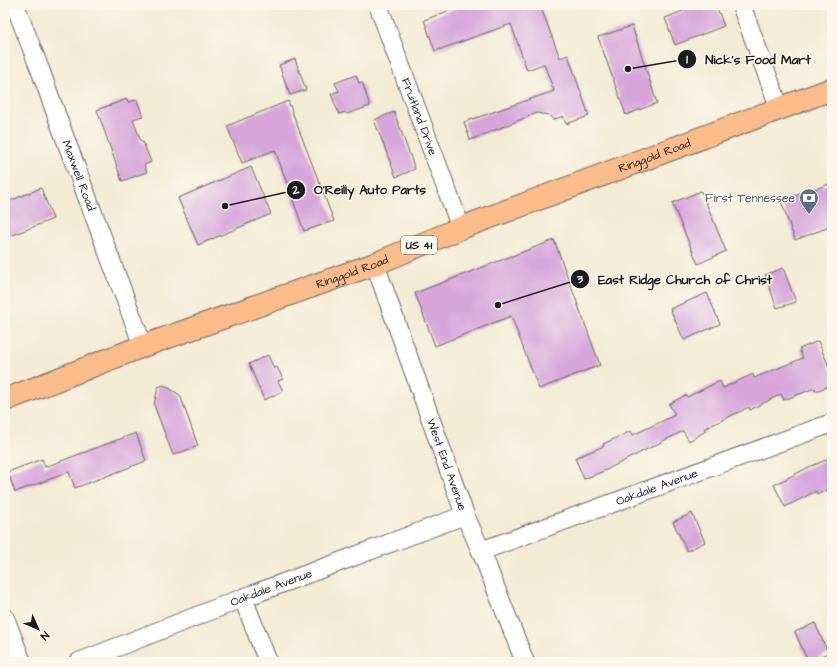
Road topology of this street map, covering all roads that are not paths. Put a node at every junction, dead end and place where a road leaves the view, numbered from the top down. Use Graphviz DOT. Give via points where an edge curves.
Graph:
graph roads {
  1 [pos="15,5"];
  2 [pos="378,5"];
  3 [pos="741,5"];
  4 [pos="832,89"];
  5 [pos="780,108"];
  6 [pos="460,228"];
  7 [pos="375,264"];
  8 [pos="143,346"];
  9 [pos="5,400"];
  10 [pos="832,423"];
  11 [pos="465,515"];
  12 [pos="481,552"];
  13 [pos="243,598"];
  14 [pos="5,618"];
  15 [pos="22,662"];
  16 [pos="79,662"];
  17 [pos="268,662"];
  18 [pos="525,662"];
  1 -- 8 [label="street, Maxwell Road"];
  2 -- 6 [label="street, Fruitland Drive"];
  3 -- 5 [label="street"];
  4 -- 5 [label="main road, Ringgold Road / US 41"];
  5 -- 6 [label="main road, Ringgold Road / US 41"];
  6 -- 7 [label="main road, Ringgold Road / US 41"];
  7 -- 8 [label="main road, Ringgold Road / US 41"];
  7 -- 11 [label="street, West End Avenue"];
  8 -- 9 [label="main road, Ringgold Road / US 41"];
  10 -- 12 [label="street, Oakdale Avenue"];
  11 -- 12 [label="street, West End Avenue"];
  11 -- 13 [label="street, Oakdale Avenue"];
  12 -- 18 [label="street, West End Avenue"];
  13 -- 16 [label="street, Oakdale Avenue"];
  13 -- 17 [label="street"];
  14 -- 15 [label="street"];
}
